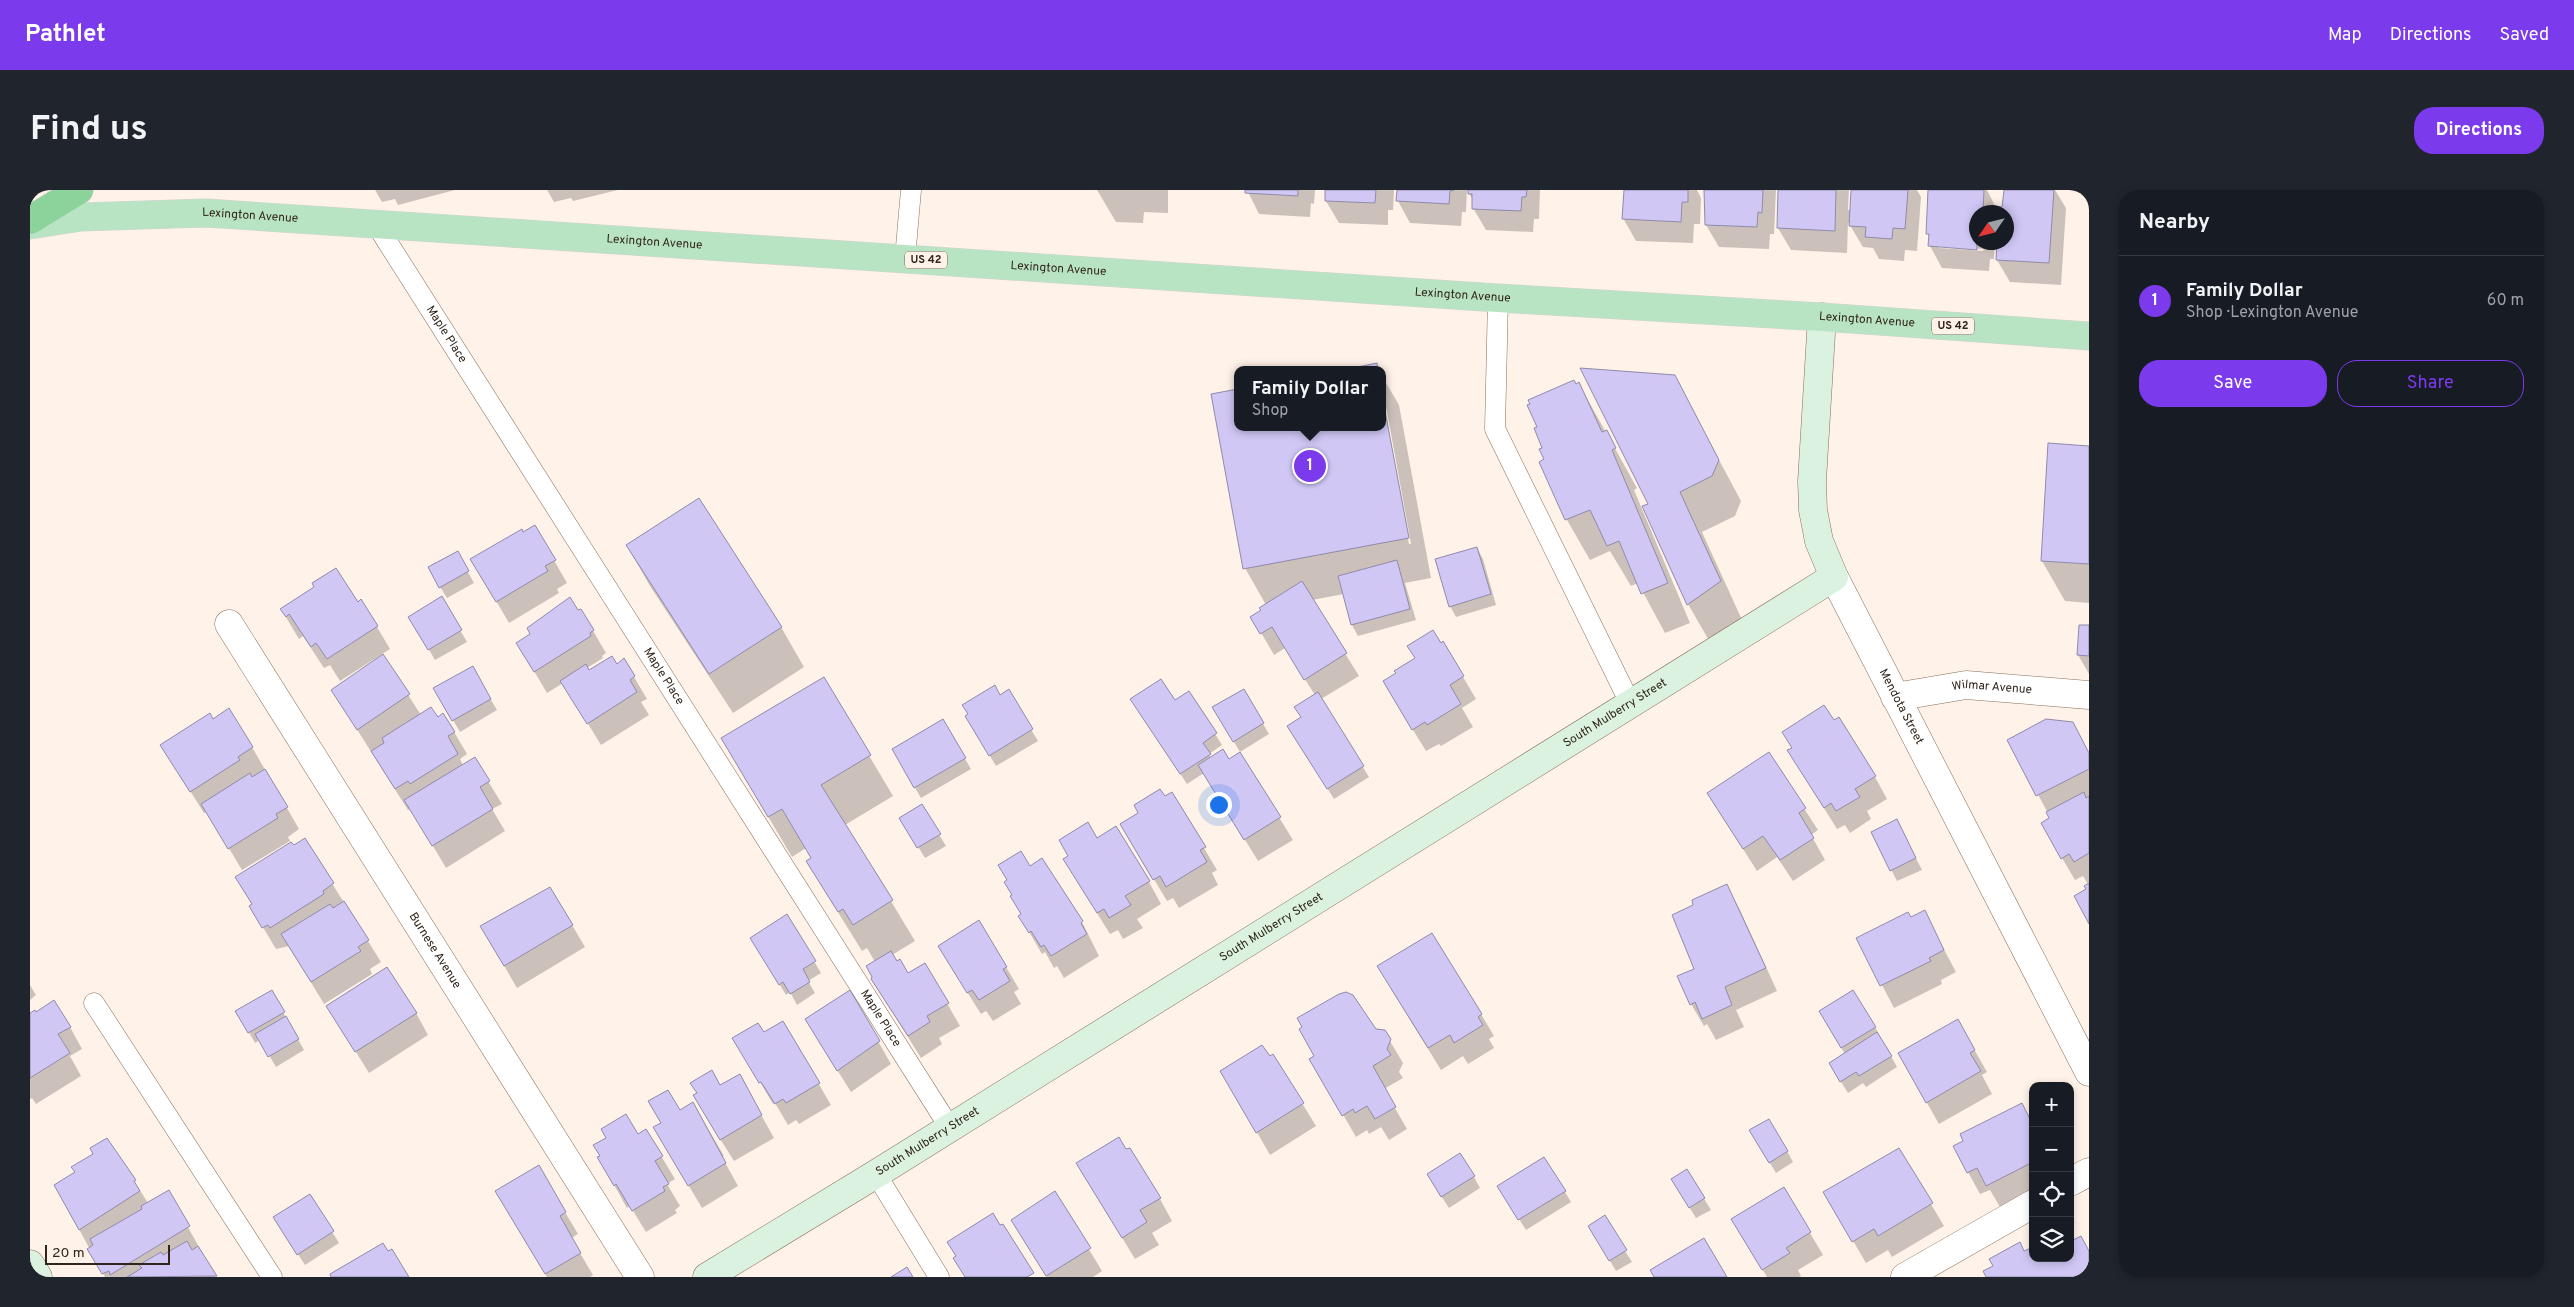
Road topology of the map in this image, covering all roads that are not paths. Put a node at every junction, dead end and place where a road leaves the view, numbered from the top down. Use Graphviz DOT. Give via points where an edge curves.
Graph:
graph roads {
  1 [pos="79,190"];
  2 [pos="910,190"];
  3 [pos="30,220"];
  4 [pos="376,224"];
  5 [pos="30,225"];
  6 [pos="905,258"];
  7 [pos="1498,298"];
  8 [pos="1822,317"];
  9 [pos="2089,336"];
  10 [pos="1834,577"];
  11 [pos="229,624"];
  12 [pos="2089,695"];
  13 [pos="1896,696"];
  14 [pos="1631,706"];
  15 [pos="94,1003"];
  16 [pos="2089,1072"];
  17 [pos="950,1128"];
  18 [pos="2089,1172"];
  19 [pos="876,1174"];
  20 [pos="2074,1180"];
  21 [pos="2029,1206"];
  22 [pos="30,1264"];
  23 [pos="38,1277"];
  24 [pos="272,1277"];
  25 [pos="640,1277"];
  26 [pos="707,1277"];
  27 [pos="939,1277"];
  28 [pos="1905,1277"];
  1 -- 3 [label="highway"];
  2 -- 6 [label="lane"];
  4 -- 5 [label="main road, Lexington Avenue / US 42" via="206,213 81,217"];
  4 -- 6 [label="main road, Lexington Avenue / US 42"];
  4 -- 17 [label="lane, Maple Place"];
  6 -- 7 [label="main road, Lexington Avenue / US 42"];
  7 -- 8 [label="main road, Lexington Avenue / US 42"];
  7 -- 14 [label="lane" via="1496,429"];
  8 -- 9 [label="main road, Lexington Avenue / US 42"];
  8 -- 10 [label="street, Mendota Street" via="1813,510 1819,541"];
  10 -- 13 [label="street, Mendota Street"];
  10 -- 14 [label="street, South Mulberry Street"];
  11 -- 25 [label="street, Burnese Avenue"];
  12 -- 13 [label="street, Wilmar Avenue" via="1966,685"];
  13 -- 16 [label="street, Mendota Street"];
  14 -- 17 [label="street, South Mulberry Street"];
  15 -- 24 [label="lane"];
  17 -- 19 [label="street, South Mulberry Street"];
  18 -- 20 [label="street"];
  19 -- 26 [label="street, South Mulberry Street"];
  19 -- 27 [label="lane"];
  21 -- 28 [label="street"];
  22 -- 23 [label="street"];
}
